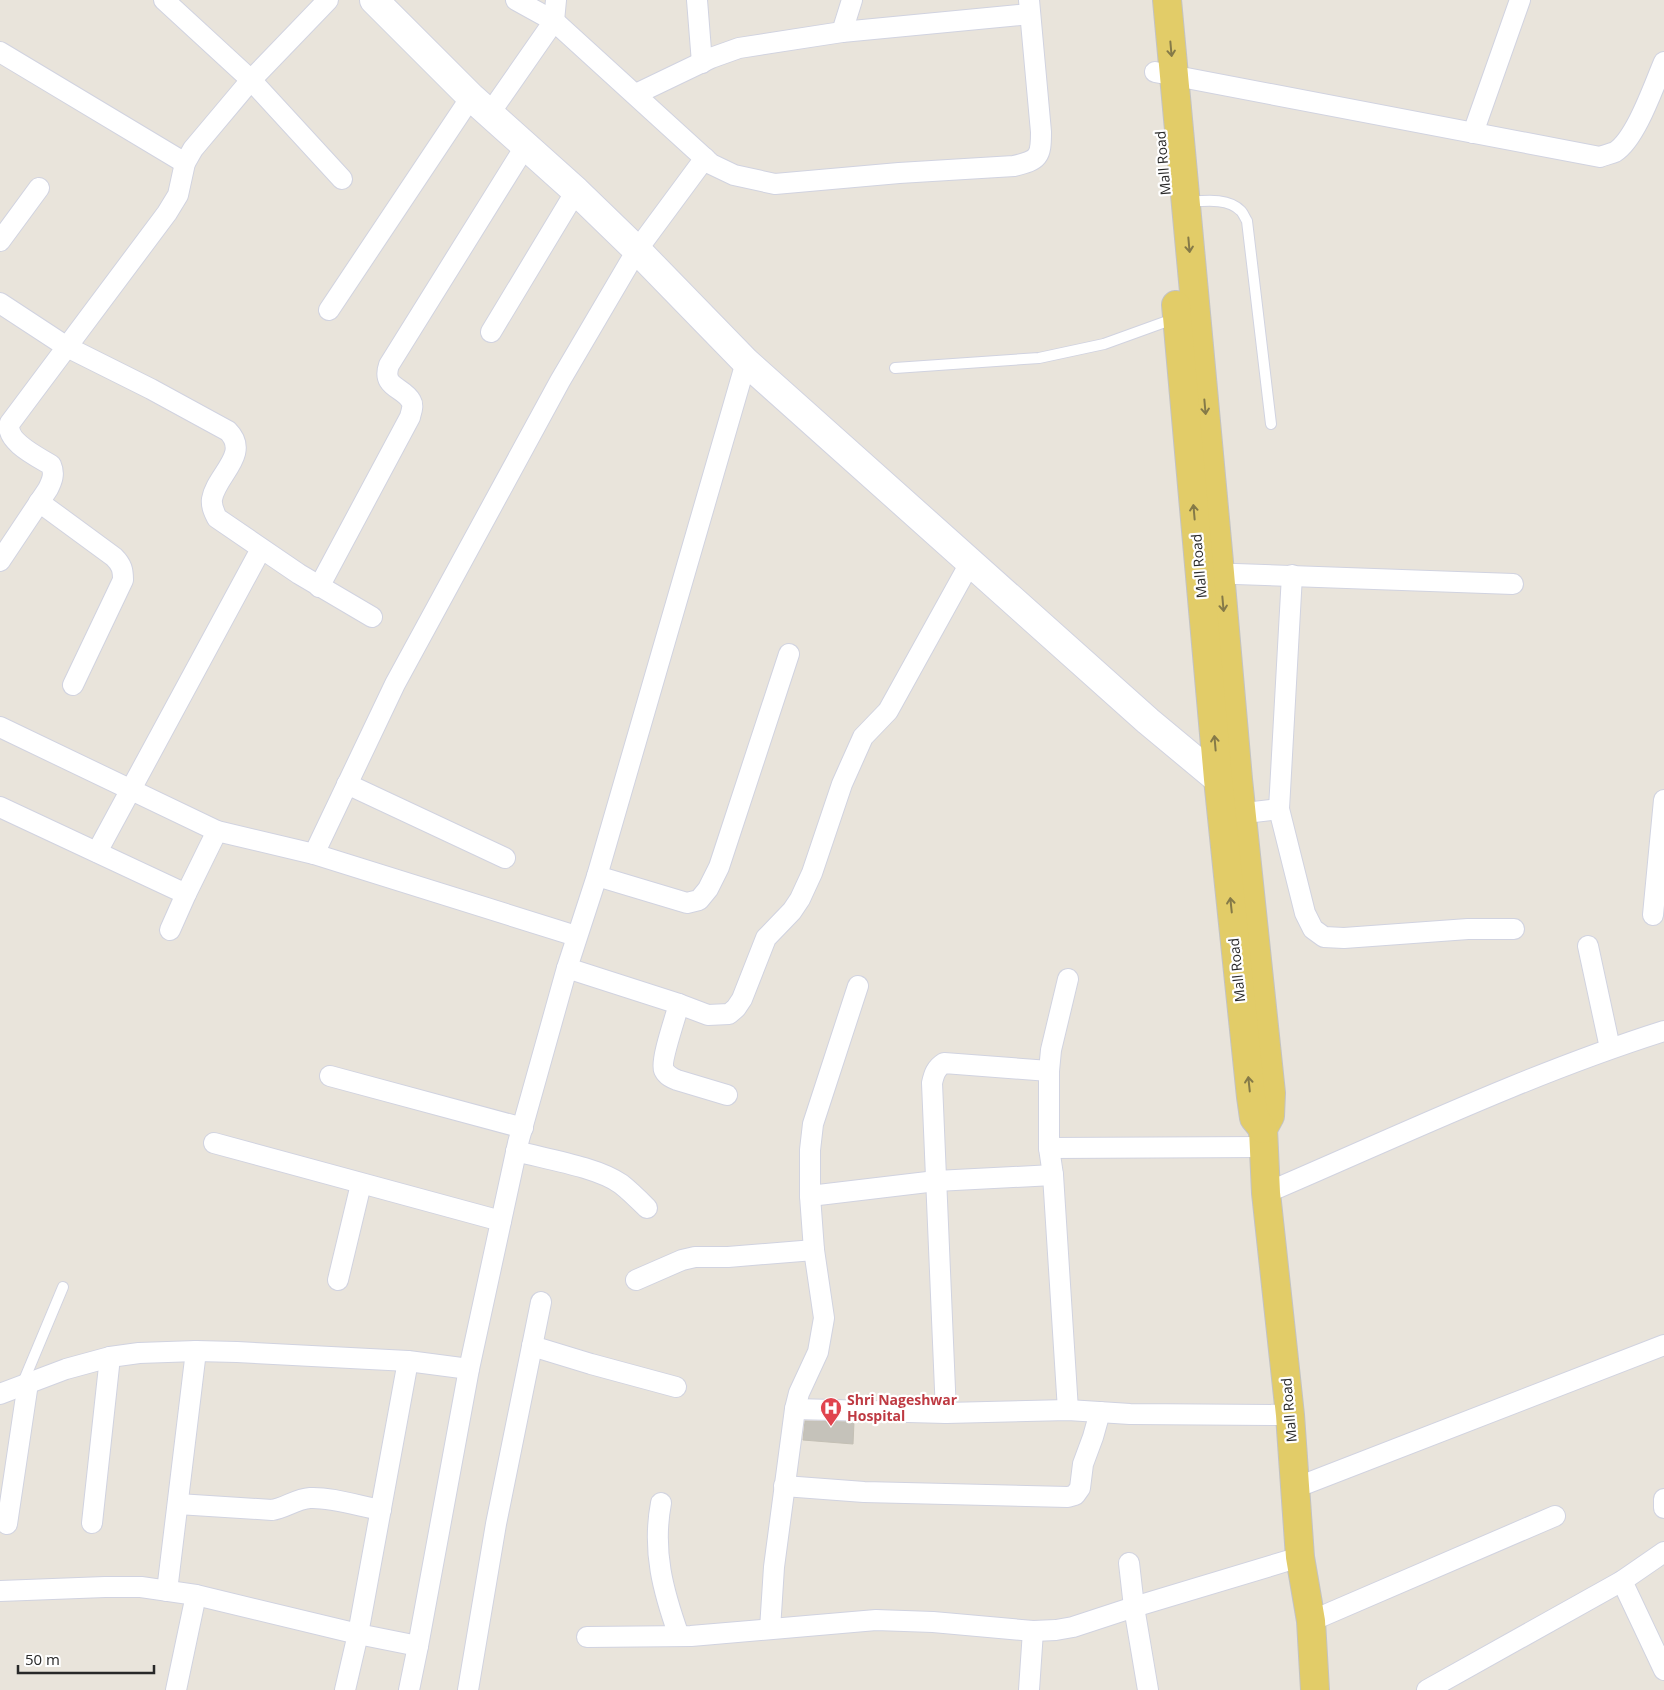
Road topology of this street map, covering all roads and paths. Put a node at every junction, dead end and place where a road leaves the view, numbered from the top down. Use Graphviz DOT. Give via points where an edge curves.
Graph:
graph roads {
  1 [pos="164,0"];
  2 [pos="328,0"];
  3 [pos="374,0"];
  4 [pos="516,0"];
  5 [pos="556,0"];
  6 [pos="697,0"];
  7 [pos="852,0"];
  8 [pos="1148,0"];
  9 [pos="1167,0"];
  10 [pos="1520,0"];
  11 [pos="1029,7"];
  12 [pos="554,21"];
  13 [pos="842,32"];
  14 [pos="0,52"];
  15 [pos="1664,62"];
  16 [pos="702,63"];
  17 [pos="1164,74"];
  18 [pos="251,80"];
  19 [pos="636,94"];
  20 [pos="481,105"];
  21 [pos="1473,133"];
  22 [pos="526,145"];
  23 [pos="705,158"];
  24 [pos="184,163"];
  25 [pos="342,179"];
  26 [pos="39,188"];
  27 [pos="576,191"];
  28 [pos="1185,202"];
  29 [pos="0,242"];
  30 [pos="637,250"];
  31 [pos="0,303"];
  32 [pos="329,310"];
  33 [pos="1177,317"];
  34 [pos="491,332"];
  35 [pos="67,346"];
  36 [pos="746,362"];
  37 [pos="895,368"];
  38 [pos="8,411"];
  39 [pos="1271,424"];
  40 [pos="39,502"];
  41 [pos="261,549"];
  42 [pos="0,561"];
  43 [pos="970,563"];
  44 [pos="1210,573"];
  45 [pos="1292,575"];
  46 [pos="1512,584"];
  47 [pos="319,587"];
  48 [pos="372,617"];
  49 [pos="789,654"];
  50 [pos="73,685"];
  51 [pos="0,727"];
  52 [pos="1218,779"];
  53 [pos="347,784"];
  54 [pos="131,789"];
  55 [pos="1664,800"];
  56 [pos="0,806"];
  57 [pos="1234,809"];
  58 [pos="1279,809"];
  59 [pos="217,830"];
  60 [pos="97,852"];
  61 [pos="314,854"];
  62 [pos="505,858"];
  63 [pos="597,876"];
  64 [pos="186,894"];
  65 [pos="1652,916"];
  66 [pos="1514,929"];
  67 [pos="170,930"];
  68 [pos="576,936"];
  69 [pos="1588,946"];
  70 [pos="567,968"];
  71 [pos="1068,979"];
  72 [pos="858,986"];
  73 [pos="679,1004"];
  74 [pos="1664,1031"];
  75 [pos="1610,1048"];
  76 [pos="1049,1071"];
  77 [pos="330,1076"];
  78 [pos="727,1095"];
  79 [pos="523,1128"];
  80 [pos="1263,1138"];
  81 [pos="214,1143"];
  82 [pos="1050,1148"];
  83 [pos="516,1151"];
  84 [pos="1053,1175"];
  85 [pos="936,1181"];
  86 [pos="361,1184"];
  87 [pos="1266,1193"];
  88 [pos="810,1196"];
  89 [pos="647,1208"];
  90 [pos="501,1221"];
  91 [pos="814,1250"];
  92 [pos="338,1280"];
  93 [pos="636,1280"];
  94 [pos="63,1287"];
  95 [pos="541,1302"];
  96 [pos="1664,1345"];
  97 [pos="532,1346"];
  98 [pos="196,1351"];
  99 [pos="110,1357"];
  100 [pos="408,1361"];
  101 [pos="470,1369"];
  102 [pos="25,1385"];
  103 [pos="676,1387"];
  104 [pos="0,1394"];
  105 [pos="795,1409"];
  106 [pos="1068,1410"];
  107 [pos="1100,1412"];
  108 [pos="946,1413"];
  109 [pos="1290,1415"];
  110 [pos="784,1486"];
  111 [pos="1295,1488"];
  112 [pos="1664,1499"];
  113 [pos="661,1503"];
  114 [pos="178,1504"];
  115 [pos="1664,1508"];
  116 [pos="381,1510"];
  117 [pos="1555,1516"];
  118 [pos="92,1523"];
  119 [pos="7,1524"];
  120 [pos="1664,1552"];
  121 [pos="1300,1557"];
  122 [pos="1129,1564"];
  123 [pos="1622,1581"];
  124 [pos="0,1591"];
  125 [pos="167,1591"];
  126 [pos="196,1595"];
  127 [pos="1134,1607"];
  128 [pos="1311,1621"];
  129 [pos="770,1629"];
  130 [pos="1033,1631"];
  131 [pos="358,1634"];
  132 [pos="679,1636"];
  133 [pos="587,1637"];
  134 [pos="418,1646"];
  135 [pos="1664,1670"];
  136 [pos="176,1690"];
  137 [pos="345,1690"];
  138 [pos="409,1690"];
  139 [pos="468,1690"];
  140 [pos="1029,1690"];
  141 [pos="1148,1690"];
  142 [pos="1315,1690"];
  143 [pos="1426,1690"];
  1 -- 18 [label="street"];
  2 -- 18 [label="street"];
  3 -- 20 [label="main road"];
  4 -- 12 [label="street"];
  5 -- 12 [label="street"];
  6 -- 16 [label="street"];
  7 -- 13 [label="street"];
  8 -- 17 [label="main road, Mall Road"];
  9 -- 17 [label="main road, Mall Road, one-way"];
  10 -- 21 [label="street"];
  11 -- 13 [label="street"];
  11 -- 23 [label="street" via="1041,132 1041,149 1030,162 1014,166 899,172 775,184 734,175"];
  12 -- 19 [label="street"];
  12 -- 20 [label="street"];
  13 -- 16 [label="street" via="738,48"];
  14 -- 24 [label="street"];
  15 -- 21 [label="street" via="1628,139 1615,151 1600,157"];
  16 -- 19 [label="street"];
  17 -- 21 [label="street"];
  17 -- 28 [label="main road, Mall Road"];
  17 -- 33 [label="main road, Mall Road"];
  18 -- 24 [label="street"];
  18 -- 25 [label="street"];
  19 -- 23 [label="street"];
  20 -- 22 [label="main road"];
  20 -- 32 [label="street"];
  22 -- 27 [label="main road"];
  22 -- 47 [label="street" via="389,365 387,371 391,385 411,400 410,418"];
  23 -- 30 [label="street"];
  24 -- 35 [label="street" via="178,195 167,213"];
  26 -- 29 [label="street"];
  27 -- 30 [label="main road"];
  27 -- 34 [label="street"];
  28 -- 39 [label="lane" via="1232,204 1247,221"];
  28 -- 44 [label="main road, Mall Road, one-way"];
  30 -- 36 [label="main road"];
  30 -- 53 [label="street" via="560,381 395,684"];
  31 -- 35 [label="street"];
  33 -- 37 [label="lane" via="1104,344 1039,358"];
  44 -- 33 [label="main road, Mall Road, one-way"];
  35 -- 38 [label="street"];
  35 -- 41 [label="street" via="233,436 237,452 215,489 212,509 221,522"];
  36 -- 43 [label="main road"];
  36 -- 63 [label="street"];
  38 -- 40 [label="street" via="11,435 51,465 52,481"];
  40 -- 42 [label="street"];
  40 -- 50 [label="street" via="114,557 124,571 123,580"];
  41 -- 47 [label="street"];
  41 -- 54 [label="street"];
  43 -- 52 [label="main road"];
  43 -- 73 [label="street" via="888,711 863,737 842,784 812,874 792,911 766,938 742,1000 729,1014 717,1016 708,1016"];
  44 -- 45 [label="street"];
  52 -- 44 [label="main road, Mall Road, one-way"];
  44 -- 57 [label="main road, Mall Road, one-way"];
  45 -- 46 [label="street"];
  45 -- 58 [label="street"];
  47 -- 48 [label="street"];
  49 -- 63 [label="street" via="719,868 699,900 687,903"];
  51 -- 54 [label="street"];
  52 -- 57 [label="main road, Mall Road"];
  53 -- 61 [label="street"];
  53 -- 62 [label="street"];
  54 -- 59 [label="street"];
  54 -- 60 [label="street"];
  55 -- 65 [label="street"];
  56 -- 60 [label="street"];
  57 -- 58 [label="street"];
  57 -- 80 [label="main road, Mall Road" via="1251,1097 1254,1118"];
  58 -- 66 [label="street" via="1305,912 1313,929 1324,937"];
  59 -- 61 [label="street"];
  59 -- 64 [label="street"];
  60 -- 64 [label="street"];
  61 -- 68 [label="street"];
  63 -- 68 [label="street"];
  64 -- 67 [label="street"];
  68 -- 70 [label="street"];
  69 -- 75 [label="street"];
  70 -- 73 [label="street"];
  70 -- 79 [label="street"];
  71 -- 76 [label="street"];
  72 -- 88 [label="street" via="813,1124"];
  73 -- 78 [label="street" via="662,1065 665,1072 677,1080"];
  74 -- 75 [label="street"];
  75 -- 87 [label="street"];
  76 -- 82 [label="street"];
  76 -- 85 [label="street" via="944,1063 940,1066 932,1083"];
  77 -- 79 [label="street"];
  79 -- 83 [label="street"];
  80 -- 82 [label="street"];
  80 -- 87 [label="main road, Mall Road"];
  81 -- 86 [label="street"];
  82 -- 84 [label="street"];
  83 -- 89 [label="street" via="606,1176 621,1184"];
  83 -- 90 [label="street"];
  84 -- 85 [label="street"];
  84 -- 106 [label="street"];
  85 -- 88 [label="street"];
  85 -- 108 [label="street"];
  86 -- 90 [label="street"];
  86 -- 92 [label="street"];
  87 -- 109 [label="main road, Mall Road"];
  88 -- 91 [label="street"];
  90 -- 101 [label="street"];
  91 -- 93 [label="street" via="695,1257"];
  91 -- 105 [label="street" via="824,1318 818,1352"];
  94 -- 102 [label="lane"];
  95 -- 97 [label="street"];
  96 -- 111 [label="street"];
  97 -- 103 [label="street"];
  97 -- 139 [label="street" via="496,1524"];
  98 -- 99 [label="street"];
  98 -- 100 [label="street"];
  98 -- 114 [label="street"];
  99 -- 102 [label="street"];
  99 -- 118 [label="street"];
  100 -- 101 [label="street"];
  100 -- 116 [label="street"];
  101 -- 134 [label="street"];
  102 -- 104 [label="street"];
  102 -- 119 [label="street"];
  105 -- 108 [label="street"];
  105 -- 110 [label="street"];
  106 -- 107 [label="street"];
  106 -- 108 [label="street"];
  107 -- 109 [label="street"];
  107 -- 110 [label="street" via="1083,1464 1080,1488 1075,1495 882,1492"];
  109 -- 111 [label="main road, Mall Road"];
  110 -- 129 [label="street"];
  111 -- 121 [label="main road, Mall Road"];
  112 -- 115 [label="street"];
  113 -- 132 [label="street" via="658,1523 662,1580"];
  114 -- 116 [label="street" via="272,1510 310,1498"];
  114 -- 125 [label="street"];
  116 -- 131 [label="street"];
  117 -- 128 [label="street"];
  120 -- 123 [label="street"];
  121 -- 127 [label="street"];
  121 -- 128 [label="main road, Mall Road"];
  122 -- 127 [label="street"];
  123 -- 135 [label="street"];
  123 -- 143 [label="street"];
  124 -- 125 [label="street" via="141,1587"];
  125 -- 126 [label="street"];
  126 -- 131 [label="street"];
  126 -- 136 [label="street"];
  127 -- 130 [label="street" via="1073,1627"];
  127 -- 141 [label="street"];
  128 -- 142 [label="main road, Mall Road"];
  129 -- 130 [label="street" via="876,1620"];
  129 -- 132 [label="street"];
  130 -- 140 [label="street"];
  131 -- 134 [label="street"];
  131 -- 137 [label="street"];
  132 -- 133 [label="street"];
  134 -- 138 [label="street"];
}
